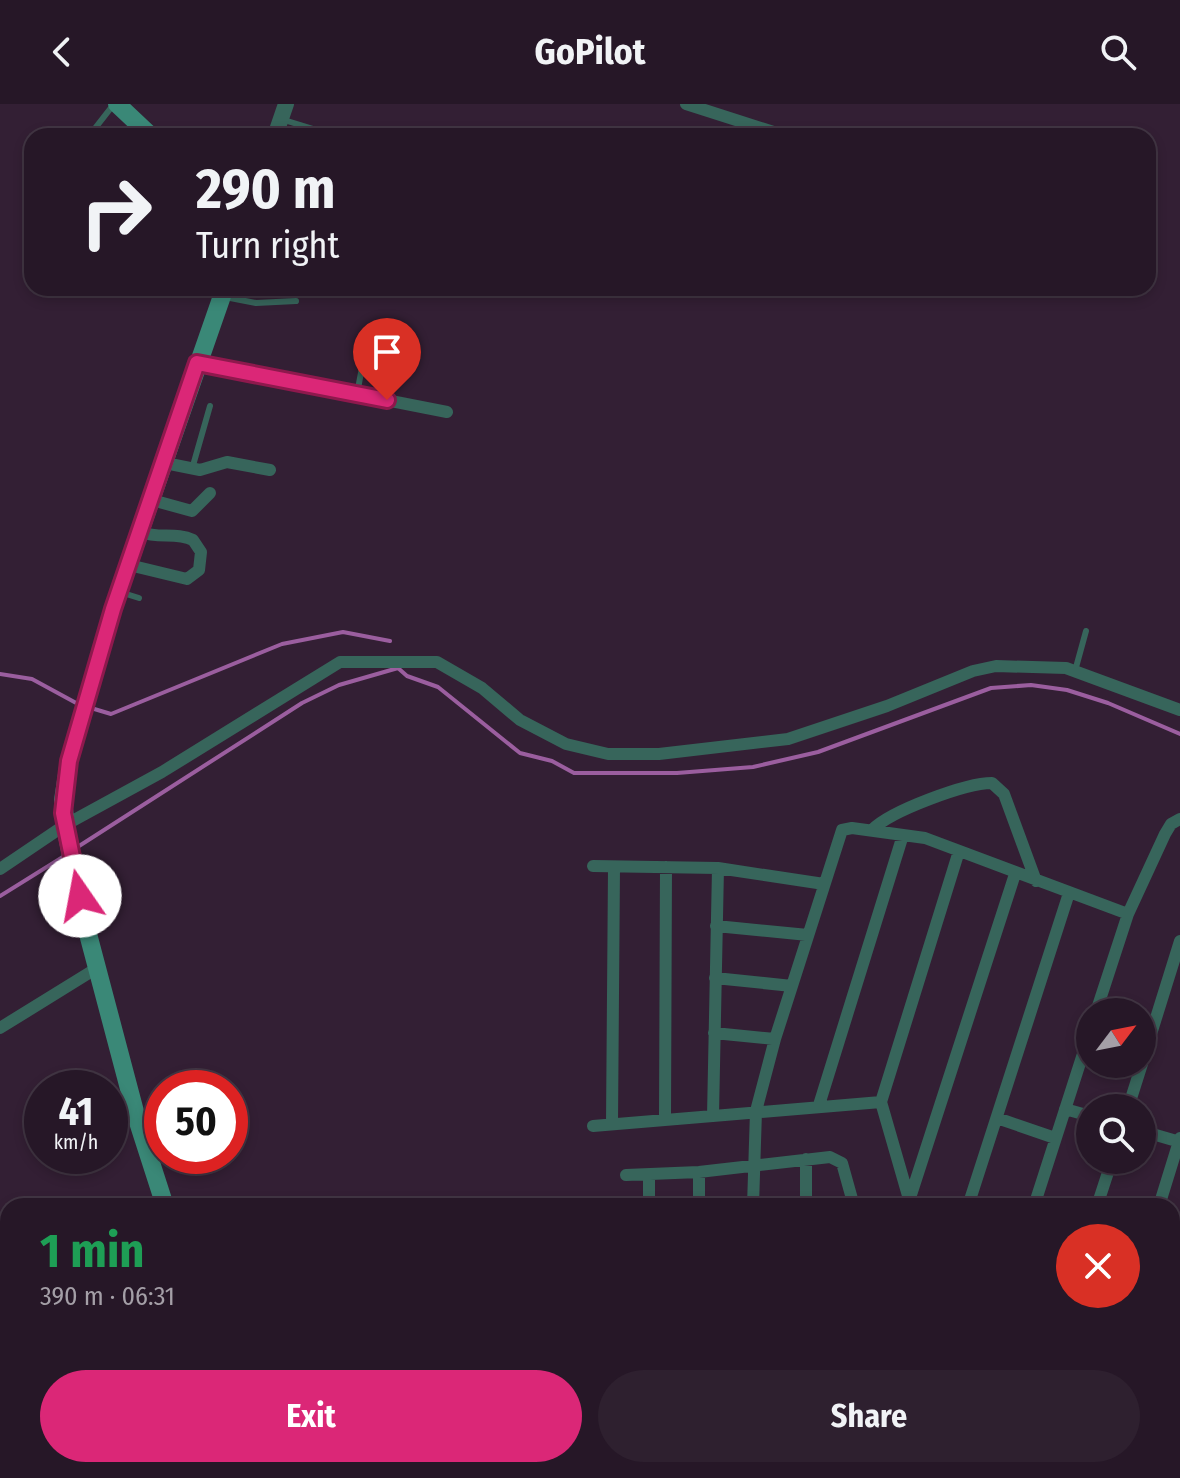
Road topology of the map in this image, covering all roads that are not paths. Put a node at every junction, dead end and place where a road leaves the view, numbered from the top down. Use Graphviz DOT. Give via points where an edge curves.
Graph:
graph roads {
  1 [pos="116,104"];
  2 [pos="686,104"];
  3 [pos="283,112"];
  4 [pos="96,128"];
  5 [pos="142,128"];
  6 [pos="318,128"];
  7 [pos="761,128"];
  8 [pos="221,296"];
  9 [pos="237,296"];
  10 [pos="296,301"];
  11 [pos="363,362"];
  12 [pos="197,363"];
  13 [pos="357,394"];
  14 [pos="210,406"];
  15 [pos="447,412"];
  16 [pos="165,463"];
  17 [pos="192,469"];
  18 [pos="270,470"];
  19 [pos="210,493"];
  20 [pos="152,500"];
  21 [pos="141,532"];
  22 [pos="129,565"];
  23 [pos="119,592"];
  24 [pos="139,598"];
  25 [pos="1086,631"];
  26 [pos="1075,671"];
  27 [pos="1180,710"];
  28 [pos="1180,819"];
  29 [pos="872,830"];
  30 [pos="66,831"];
  31 [pos="903,835"];
  32 [pos="959,851"];
  33 [pos="593,866"];
  34 [pos="666,867"];
  35 [pos="614,868"];
  36 [pos="718,868"];
  37 [pos="0,869"];
  38 [pos="1015,874"];
  39 [pos="1036,881"];
  40 [pos="824,884"];
  41 [pos="1069,893"];
  42 [pos="1128,914"];
  43 [pos="716,926"];
  44 [pos="808,935"];
  45 [pos="1180,941"];
  46 [pos="97,968"];
  47 [pos="715,978"];
  48 [pos="792,986"];
  49 [pos="1101,998"];
  50 [pos="1156,1019"];
  51 [pos="0,1028"];
  52 [pos="714,1033"];
  53 [pos="775,1039"];
  54 [pos="1076,1075"];
  55 [pos="881,1102"];
  56 [pos="819,1105"];
  57 [pos="1065,1109"];
  58 [pos="756,1111"];
  59 [pos="1076,1112"];
  60 [pos="713,1116"];
  61 [pos="997,1118"];
  62 [pos="665,1119"];
  63 [pos="612,1123"];
  64 [pos="593,1126"];
  65 [pos="1156,1135"];
  66 [pos="1055,1138"];
  67 [pos="1180,1141"];
  68 [pos="806,1159"];
  69 [pos="753,1165"];
  70 [pos="699,1172"];
  71 [pos="1107,1174"];
  72 [pos="626,1175"];
  73 [pos="649,1176"];
  74 [pos="163,1198"];
  75 [pos="649,1198"];
  76 [pos="699,1198"];
  77 [pos="753,1198"];
  78 [pos="806,1198"];
  79 [pos="852,1198"];
  80 [pos="909,1198"];
  81 [pos="912,1198"];
  82 [pos="971,1198"];
  83 [pos="1036,1198"];
  84 [pos="1100,1198"];
  85 [pos="1162,1198"];
  1 -- 4 [label="lane"];
  1 -- 5 [label="main road"];
  2 -- 7 [label="street"];
  3 -- 6 [label="lane"];
  8 -- 12 [label="main road"];
  9 -- 10 [label="lane" via="256,303"];
  11 -- 13 [label="lane"];
  12 -- 13 [label="street"];
  12 -- 16 [label="main road"];
  13 -- 15 [label="street"];
  14 -- 17 [label="lane"];
  16 -- 17 [label="street"];
  16 -- 20 [label="main road"];
  17 -- 18 [label="street" via="227,462"];
  19 -- 20 [label="street" via="192,511"];
  20 -- 21 [label="main road"];
  21 -- 22 [label="main road"];
  21 -- 22 [label="street" via="193,540 201,552 199,570 187,579"];
  22 -- 23 [label="main road"];
  23 -- 24 [label="lane"];
  23 -- 30 [label="main road" via="78,726 63,800"];
  25 -- 26 [label="lane"];
  26 -- 27 [label="street"];
  26 -- 30 [label="street" via="996,666 788,739 674,753 608,754 566,744 520,720 482,688 437,662 340,662"];
  28 -- 42 [label="street" via="1165,834"];
  29 -- 31 [label="street"];
  29 -- 39 [label="street" via="930,801 992,783 1004,794"];
  29 -- 40 [label="street" via="842,830"];
  30 -- 37 [label="street"];
  30 -- 46 [label="main road"];
  31 -- 32 [label="street"];
  31 -- 56 [label="street"];
  32 -- 38 [label="street"];
  32 -- 55 [label="street"];
  33 -- 35 [label="street"];
  34 -- 35 [label="street"];
  34 -- 36 [label="street"];
  34 -- 62 [label="street"];
  35 -- 63 [label="street"];
  36 -- 40 [label="street"];
  36 -- 43 [label="street"];
  38 -- 39 [label="street"];
  38 -- 81 [label="street"];
  39 -- 41 [label="street"];
  40 -- 44 [label="street"];
  41 -- 42 [label="street"];
  41 -- 61 [label="street"];
  42 -- 49 [label="street"];
  43 -- 44 [label="street"];
  43 -- 47 [label="street"];
  44 -- 48 [label="street"];
  45 -- 50 [label="street"];
  46 -- 51 [label="street"];
  46 -- 74 [label="main road"];
  47 -- 48 [label="street"];
  47 -- 52 [label="street"];
  48 -- 53 [label="street"];
  52 -- 53 [label="street"];
  52 -- 60 [label="street"];
  53 -- 58 [label="street"];
  54 -- 57 [label="street"];
  55 -- 56 [label="street"];
  55 -- 80 [label="street"];
  56 -- 58 [label="street"];
  57 -- 59 [label="street"];
  57 -- 66 [label="street"];
  58 -- 60 [label="street"];
  58 -- 69 [label="street"];
  60 -- 62 [label="street"];
  61 -- 66 [label="street"];
  61 -- 82 [label="street"];
  62 -- 63 [label="street"];
  63 -- 64 [label="street"];
  65 -- 67 [label="street"];
  66 -- 83 [label="street"];
  67 -- 85 [label="street"];
  68 -- 69 [label="street"];
  68 -- 78 [label="street"];
  68 -- 79 [label="street" via="841,1160"];
  69 -- 70 [label="street"];
  69 -- 77 [label="street"];
  70 -- 73 [label="street"];
  70 -- 76 [label="street"];
  71 -- 84 [label="street"];
  72 -- 73 [label="street"];
  73 -- 75 [label="street"];
}
